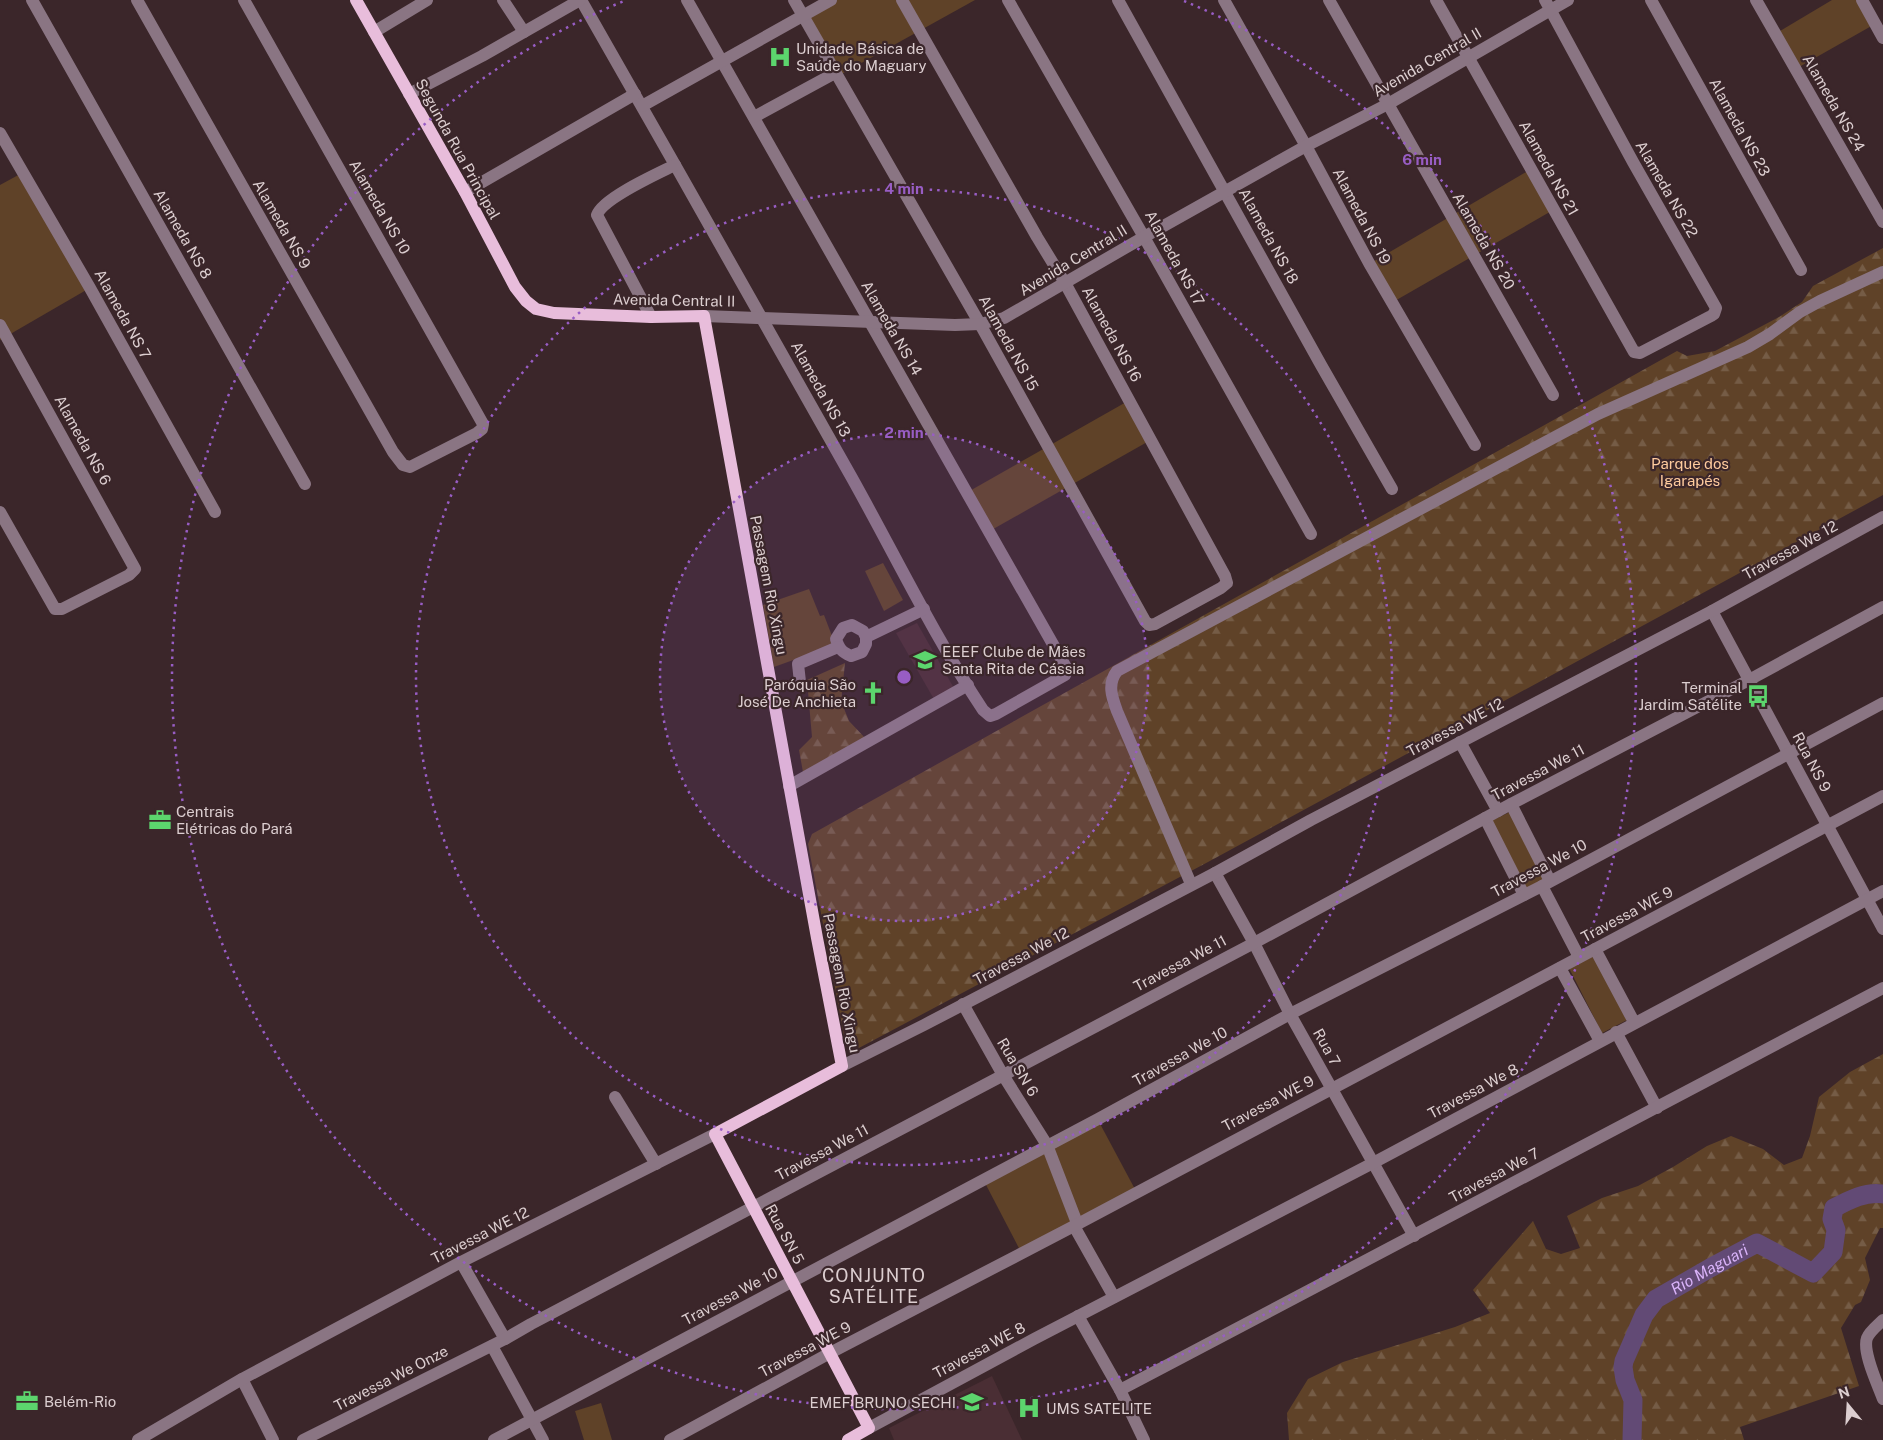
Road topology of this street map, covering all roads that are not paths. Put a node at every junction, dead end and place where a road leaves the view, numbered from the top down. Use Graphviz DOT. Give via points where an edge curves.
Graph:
graph roads {
  1 [pos="32,0"];
  2 [pos="137,0"];
  3 [pos="244,0"];
  4 [pos="356,0"];
  5 [pos="427,0"];
  6 [pos="503,0"];
  7 [pos="580,0"];
  8 [pos="687,0"];
  9 [pos="794,0"];
  10 [pos="831,0"];
  11 [pos="902,0"];
  12 [pos="1008,0"];
  13 [pos="1118,0"];
  14 [pos="1224,0"];
  15 [pos="1329,0"];
  16 [pos="1436,0"];
  17 [pos="1568,0"];
  18 [pos="1650,0"];
  19 [pos="1756,0"];
  20 [pos="1862,0"];
  21 [pos="1548,5"];
  22 [pos="802,15"];
  23 [pos="374,32"];
  24 [pos="524,32"];
  25 [pos="1883,38"];
  26 [pos="1469,57"];
  27 [pos="722,61"];
  28 [pos="835,73"];
  29 [pos="409,94"];
  30 [pos="635,94"];
  31 [pos="1388,104"];
  32 [pos="642,106"];
  33 [pos="754,117"];
  34 [pos="0,133"];
  35 [pos="1306,146"];
  36 [pos="675,165"];
  37 [pos="465,192"];
  38 [pos="1226,192"];
  39 [pos="1883,222"];
  40 [pos="1144,237"];
  41 [pos="1801,270"];
  42 [pos="1883,272"];
  43 [pos="1065,282"];
  44 [pos="536,308"];
  45 [pos="704,316"];
  46 [pos="651,317"];
  47 [pos="763,318"];
  48 [pos="869,322"];
  49 [pos="0,324"];
  50 [pos="980,324"];
  51 [pos="1634,352"];
  52 [pos="1553,395"];
  53 [pos="480,430"];
  54 [pos="1475,445"];
  55 [pos="305,484"];
  56 [pos="1392,489"];
  57 [pos="0,512"];
  58 [pos="215,512"];
  59 [pos="1883,517"];
  60 [pos="1311,534"];
  61 [pos="1226,583"];
  62 [pos="1883,607"];
  63 [pos="924,609"];
  64 [pos="1712,611"];
  65 [pos="866,637"];
  66 [pos="838,647"];
  67 [pos="1067,672"];
  68 [pos="1749,680"];
  69 [pos="800,682"];
  70 [pos="968,685"];
  71 [pos="1883,703"];
  72 [pos="1460,742"];
  73 [pos="1788,754"];
  74 [pos="789,786"];
  75 [pos="1883,796"];
  76 [pos="1511,804"];
  77 [pos="1498,811"];
  78 [pos="1485,818"];
  79 [pos="1828,826"];
  80 [pos="1215,873"];
  81 [pos="1191,884"];
  82 [pos="1546,884"];
  83 [pos="1883,891"];
  84 [pos="1524,895"];
  85 [pos="1868,899"];
  86 [pos="1883,929"];
  87 [pos="1254,943"];
  88 [pos="1595,949"];
  89 [pos="1579,957"];
  90 [pos="1560,968"];
  91 [pos="1883,988"];
  92 [pos="963,1004"];
  93 [pos="1290,1014"];
  94 [pos="1634,1022"];
  95 [pos="1616,1032"];
  96 [pos="1600,1041"];
  97 [pos="842,1066"];
  98 [pos="1003,1075"];
  99 [pos="1331,1088"];
  100 [pos="615,1097"];
  101 [pos="1657,1108"];
  102 [pos="715,1134"];
  103 [pos="1047,1145"];
  104 [pos="1373,1163"];
  105 [pos="656,1164"];
  106 [pos="753,1208"];
  107 [pos="1076,1224"];
  108 [pos="1414,1236"];
  109 [pos="461,1262"];
  110 [pos="792,1281"];
  111 [pos="1114,1297"];
  112 [pos="1078,1316"];
  113 [pos="1883,1320"];
  114 [pos="505,1339"];
  115 [pos="492,1346"];
  116 [pos="830,1353"];
  117 [pos="242,1379"];
  118 [pos="1120,1390"];
  119 [pos="1883,1399"];
  120 [pos="532,1420"];
  121 [pos="865,1434"];
  122 [pos="138,1440"];
  123 [pos="273,1440"];
  124 [pos="304,1440"];
  125 [pos="494,1440"];
  126 [pos="543,1440"];
  127 [pos="670,1440"];
  128 [pos="848,1440"];
  129 [pos="1144,1440"];
  1 -- 55 [label="street, Alameda NS 8"];
  2 -- 53 [label="street, Alameda NS 9" via="400,463 406,467 413,466"];
  3 -- 53 [label="street, Alameda NS 10" via="482,420"];
  4 -- 23 [label="main road, Segunda Rua Principal"];
  5 -- 23 [label="street"];
  6 -- 24 [label="street"];
  7 -- 24 [label="street"];
  7 -- 30 [label="street, Alameda NS 13"];
  8 -- 27 [label="street, Alameda NS 14"];
  9 -- 22 [label="street, Alameda NS 15"];
  10 -- 22 [label="street"];
  11 -- 43 [label="street, Alameda NS 16"];
  12 -- 40 [label="street, Alameda NS 17"];
  13 -- 38 [label="street, Alameda NS 18"];
  14 -- 35 [label="street, Alameda NS 19"];
  15 -- 31 [label="street, Alameda NS 20"];
  16 -- 26 [label="street, Alameda NS 21"];
  17 -- 21 [label="street, Avenida Central II"];
  18 -- 41 [label="street, Alameda NS 23"];
  19 -- 39 [label="street, Alameda NS 24"];
  20 -- 25 [label="street"];
  21 -- 26 [label="street, Avenida Central II"];
  21 -- 51 [label="street, Alameda NS 22" via="1716,308 1713,315 1699,323 1640,353"];
  22 -- 27 [label="street"];
  22 -- 28 [label="street, Alameda NS 15"];
  23 -- 29 [label="main road, Segunda Rua Principal"];
  24 -- 29 [label="street"];
  26 -- 31 [label="street, Avenida Central II"];
  26 -- 51 [label="street, Alameda NS 21"];
  27 -- 32 [label="street"];
  27 -- 33 [label="street, Alameda NS 14"];
  28 -- 33 [label="street"];
  28 -- 50 [label="street, Alameda NS 15"];
  29 -- 37 [label="main road, Segunda Rua Principal"];
  30 -- 32 [label="street, Alameda NS 13"];
  30 -- 37 [label="street"];
  31 -- 35 [label="street, Avenida Central II"];
  31 -- 52 [label="street, Alameda NS 20"];
  32 -- 36 [label="street, Alameda NS 13"];
  33 -- 48 [label="street, Alameda NS 14"];
  34 -- 58 [label="street, Alameda NS 7"];
  35 -- 38 [label="street, Avenida Central II"];
  35 -- 54 [label="street, Alameda NS 19" via="1369,264"];
  36 -- 46 [label="street" via="615,197 601,207 597,215"];
  36 -- 47 [label="street, Alameda NS 13"];
  37 -- 44 [label="main road, Segunda Rua Principal" via="519,294"];
  38 -- 40 [label="street, Avenida Central II"];
  38 -- 56 [label="street, Alameda NS 18"];
  40 -- 43 [label="street, Avenida Central II"];
  40 -- 60 [label="street, Alameda NS 17"];
  42 -- 81 [label="street" via="1820,300 1748,347 1598,414 1117,671 1111,687 1120,720"];
  43 -- 50 [label="street, Avenida Central II" via="1004,318"];
  43 -- 61 [label="street, Alameda NS 16" via="1221,568"];
  44 -- 46 [label="main road, Avenida Central II" via="554,313"];
  45 -- 46 [label="main road, Avenida Central II"];
  45 -- 47 [label="street, Avenida Central II"];
  45 -- 74 [label="main road, Passagem Rio Xingu"];
  47 -- 48 [label="street, Avenida Central II"];
  47 -- 63 [label="street, Alameda NS 13"];
  48 -- 50 [label="street, Avenida Central II"];
  48 -- 67 [label="street, Alameda NS 14"];
  49 -- 57 [label="street, Alameda NS 6" via="135,566 134,571 62,609 55,609"];
  50 -- 61 [label="street, Alameda NS 15" via="1146,624 1156,624"];
  59 -- 64 [label="street, Travessa We 12"];
  62 -- 68 [label="street, Travessa We 11"];
  63 -- 65 [label="street"];
  63 -- 70 [label="street, Alameda NS 13"];
  64 -- 68 [label="street, Rua NS 9"];
  64 -- 72 [label="street, Travessa WE 12"];
  65 -- 66 [label="street" via="858,659"];
  65 -- 66 [label="street" via="863,631 852,625 842,628 836,639"];
  66 -- 69 [label="street" via="798,664"];
  67 -- 70 [label="street, Alameda NS 13" via="992,716 983,710"];
  68 -- 73 [label="street, Rua NS 9"];
  68 -- 76 [label="street, Travessa We 11"];
  70 -- 74 [label="street"];
  71 -- 73 [label="street, Travessa We 10"];
  72 -- 77 [label="street"];
  72 -- 80 [label="street, Travessa WE 12"];
  73 -- 79 [label="street, Rua NS 9"];
  73 -- 82 [label="street, Travessa We 10"];
  74 -- 97 [label="main road, Passagem Rio Xingu"];
  75 -- 79 [label="street, Travessa WE 9"];
  76 -- 77 [label="street, Travessa We 11"];
  76 -- 82 [label="street"];
  77 -- 78 [label="street, Travessa We 11"];
  78 -- 84 [label="street"];
  78 -- 87 [label="street, Travessa We 11"];
  79 -- 85 [label="street, Rua NS 9"];
  79 -- 88 [label="street, Travessa WE 9"];
  80 -- 81 [label="street, Travessa We 12"];
  80 -- 87 [label="street, Rua 7"];
  81 -- 92 [label="street, Travessa We 12"];
  82 -- 84 [label="street, Travessa We 10"];
  82 -- 89 [label="street"];
  83 -- 85 [label="street, Travessa We 8"];
  84 -- 93 [label="street, Travessa We 10"];
  85 -- 86 [label="street, Rua NS 9"];
  85 -- 94 [label="street, Travessa We 8"];
  87 -- 93 [label="street, Rua 7"];
  87 -- 98 [label="street, Travessa We 11"];
  88 -- 89 [label="street, Travessa WE 9"];
  88 -- 94 [label="street"];
  89 -- 90 [label="street, Travessa WE 9"];
  90 -- 96 [label="street"];
  90 -- 99 [label="street, Travessa WE 9"];
  91 -- 101 [label="street, Travessa We 7"];
  92 -- 97 [label="street, Travessa We 12"];
  92 -- 98 [label="street, Rua SN 6"];
  93 -- 99 [label="street, Rua 7"];
  93 -- 103 [label="street, Travessa We 10"];
  94 -- 95 [label="street, Travessa We 8"];
  95 -- 96 [label="street, Travessa We 8"];
  95 -- 101 [label="street"];
  96 -- 104 [label="street, Travessa We 8"];
  97 -- 102 [label="main road, Travessa WE 12"];
  98 -- 103 [label="street, Rua SN 6"];
  98 -- 106 [label="street, Travessa We 11"];
  99 -- 104 [label="street, Rua 7"];
  99 -- 107 [label="street, Travessa WE 9"];
  100 -- 105 [label="street"];
  101 -- 108 [label="street, Travessa We 7"];
  102 -- 105 [label="street, Travessa WE 12"];
  102 -- 106 [label="main road, Rua SN 5"];
  103 -- 107 [label="street, Rua SN 6"];
  103 -- 110 [label="street, Travessa We 10"];
  104 -- 108 [label="street, Rua 7"];
  104 -- 111 [label="street, Travessa We 8"];
  105 -- 109 [label="street, Travessa WE 12"];
  106 -- 110 [label="main road, Rua SN 5"];
  106 -- 114 [label="street, Travessa We 11"];
  107 -- 111 [label="street"];
  107 -- 116 [label="street, Travessa WE 9"];
  108 -- 118 [label="street, Travessa We 7"];
  109 -- 114 [label="street"];
  109 -- 117 [label="street, Travessa WE 12"];
  110 -- 116 [label="main road, Rua SN 5"];
  110 -- 120 [label="street, Travessa We 10"];
  111 -- 112 [label="street, Travessa We 8"];
  112 -- 118 [label="street"];
  112 -- 121 [label="street, Travessa WE 8"];
  113 -- 119 [label="street" via="1871,1332 1866,1344"];
  114 -- 115 [label="street, Travessa We 11"];
  115 -- 120 [label="street"];
  115 -- 124 [label="street, Travessa We Onze"];
  116 -- 121 [label="main road, Rua SN 5"];
  116 -- 127 [label="street, Travessa WE 9"];
  117 -- 122 [label="street, Travessa WE 12"];
  117 -- 123 [label="street"];
  118 -- 129 [label="street"];
  120 -- 125 [label="street, Travessa We 10"];
  120 -- 126 [label="street"];
  121 -- 128 [label="main road"];
}
